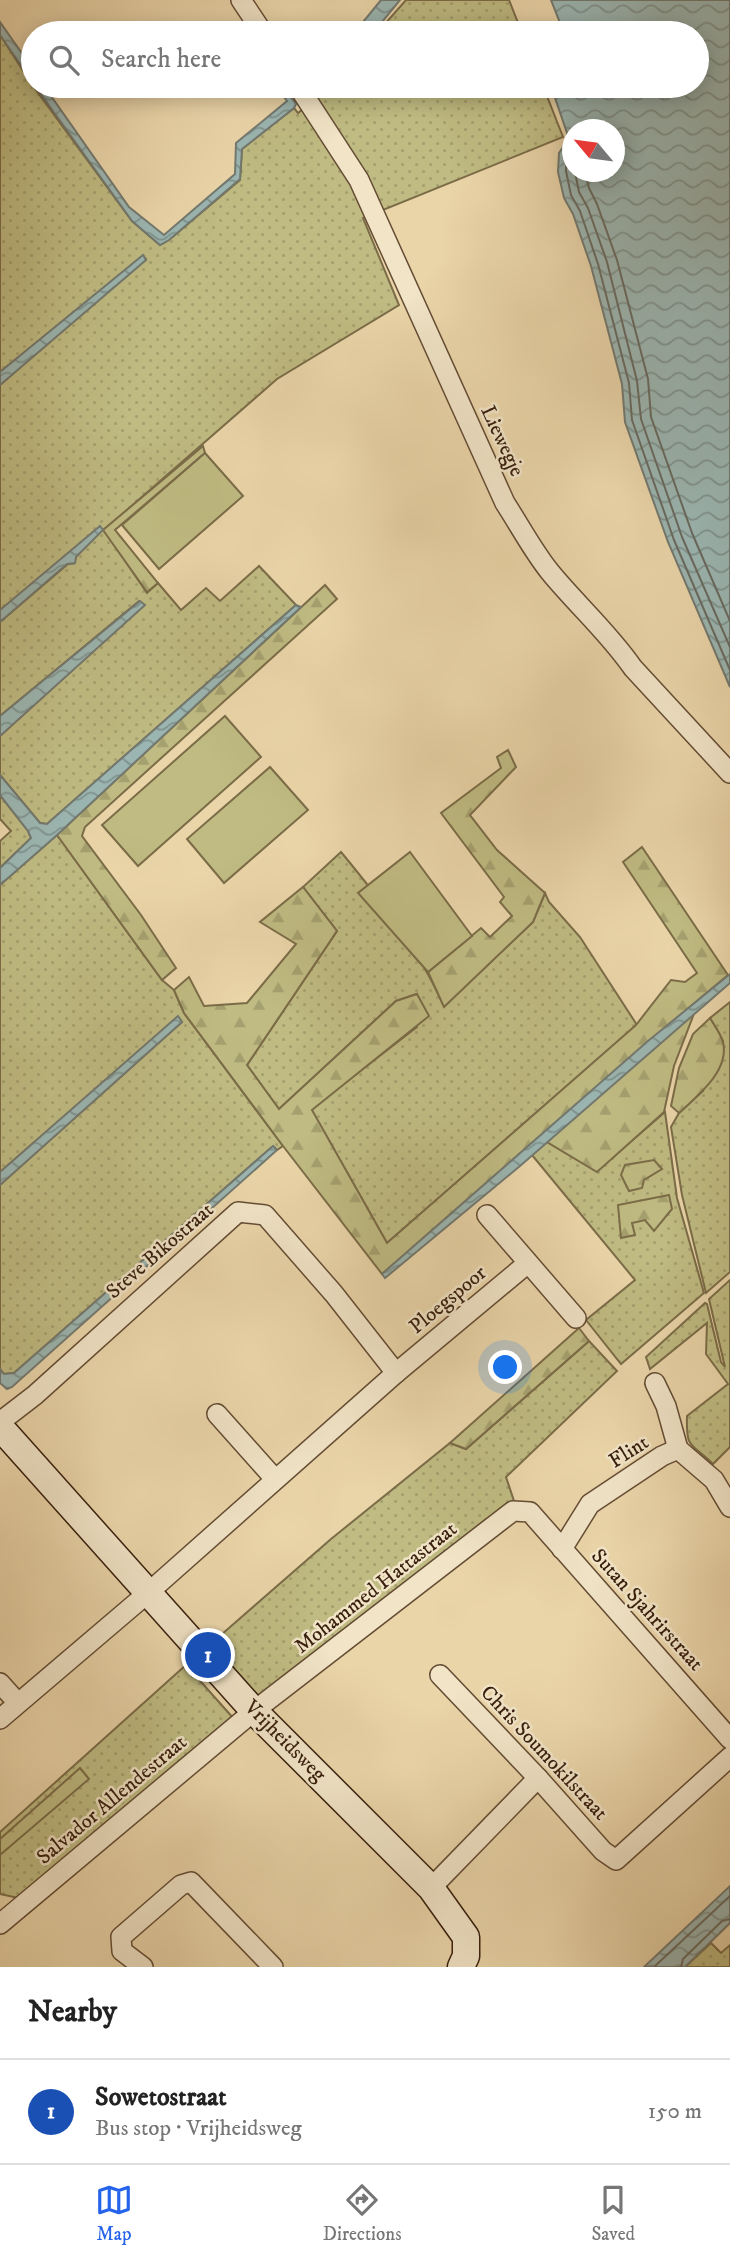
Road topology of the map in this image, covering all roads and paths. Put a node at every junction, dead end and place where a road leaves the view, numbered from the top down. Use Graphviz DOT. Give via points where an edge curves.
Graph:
graph roads {
  1 [pos="241,0"];
  2 [pos="255,21"];
  3 [pos="306,98"];
  4 [pos="730,773"];
  5 [pos="487,1215"];
  6 [pos="528,1263"];
  7 [pos="576,1318"];
  8 [pos="396,1373"];
  9 [pos="655,1382"];
  10 [pos="217,1414"];
  11 [pos="0,1424"];
  12 [pos="678,1449"];
  13 [pos="275,1479"];
  14 [pos="730,1507"];
  15 [pos="530,1512"];
  16 [pos="562,1549"];
  17 [pos="149,1592"];
  18 [pos="440,1675"];
  19 [pos="0,1683"];
  20 [pos="18,1703"];
  21 [pos="254,1712"];
  22 [pos="0,1719"];
  23 [pos="730,1739"];
  24 [pos="730,1758"];
  25 [pos="538,1778"];
  26 [pos="431,1888"];
  27 [pos="0,1924"];
  28 [pos="143,1967"];
  29 [pos="273,1967"];
  30 [pos="461,1967"];
  1 -- 2 [label="street"];
  3 -- 4 [label="street, Liewegje" via="359,180 505,503 549,571"];
  5 -- 6 [label="street"];
  6 -- 7 [label="street"];
  6 -- 8 [label="street, Ploegspoor"];
  8 -- 11 [label="street, Steve Bikostraat" via="265,1216 238,1212"];
  8 -- 13 [label="street, Ploegspoor"];
  9 -- 12 [label="street, Flint"];
  10 -- 13 [label="street"];
  11 -- 17 [label="street, Vrijheidsweg"];
  12 -- 14 [label="street" via="714,1480"];
  12 -- 16 [label="street, Flint" via="590,1504"];
  13 -- 17 [label="street, Ploegspoor"];
  15 -- 16 [label="street, Sutan Sjahrirstraat"];
  15 -- 21 [label="street, Mohammed Hattastraat" via="513,1511 492,1524"];
  16 -- 23 [label="street, Sutan Sjahrirstraat"];
  17 -- 20 [label="street, Ploegspoor"];
  17 -- 21 [label="street, Vrijheidsweg"];
  18 -- 25 [label="street, Chris Soumokilstraat"];
  19 -- 20 [label="street"];
  20 -- 22 [label="street, Ploegspoor"];
  21 -- 26 [label="street, Vrijheidsweg"];
  21 -- 27 [label="street, Salvador Allendestraat"];
  24 -- 25 [label="street, Chris Soumokilstraat" via="616,1860"];
  25 -- 26 [label="street"];
  26 -- 30 [label="street, Vrijheidsweg" via="466,1937"];
  28 -- 29 [label="street" via="122,1951 121,1937 181,1885 191,1882"];
}
